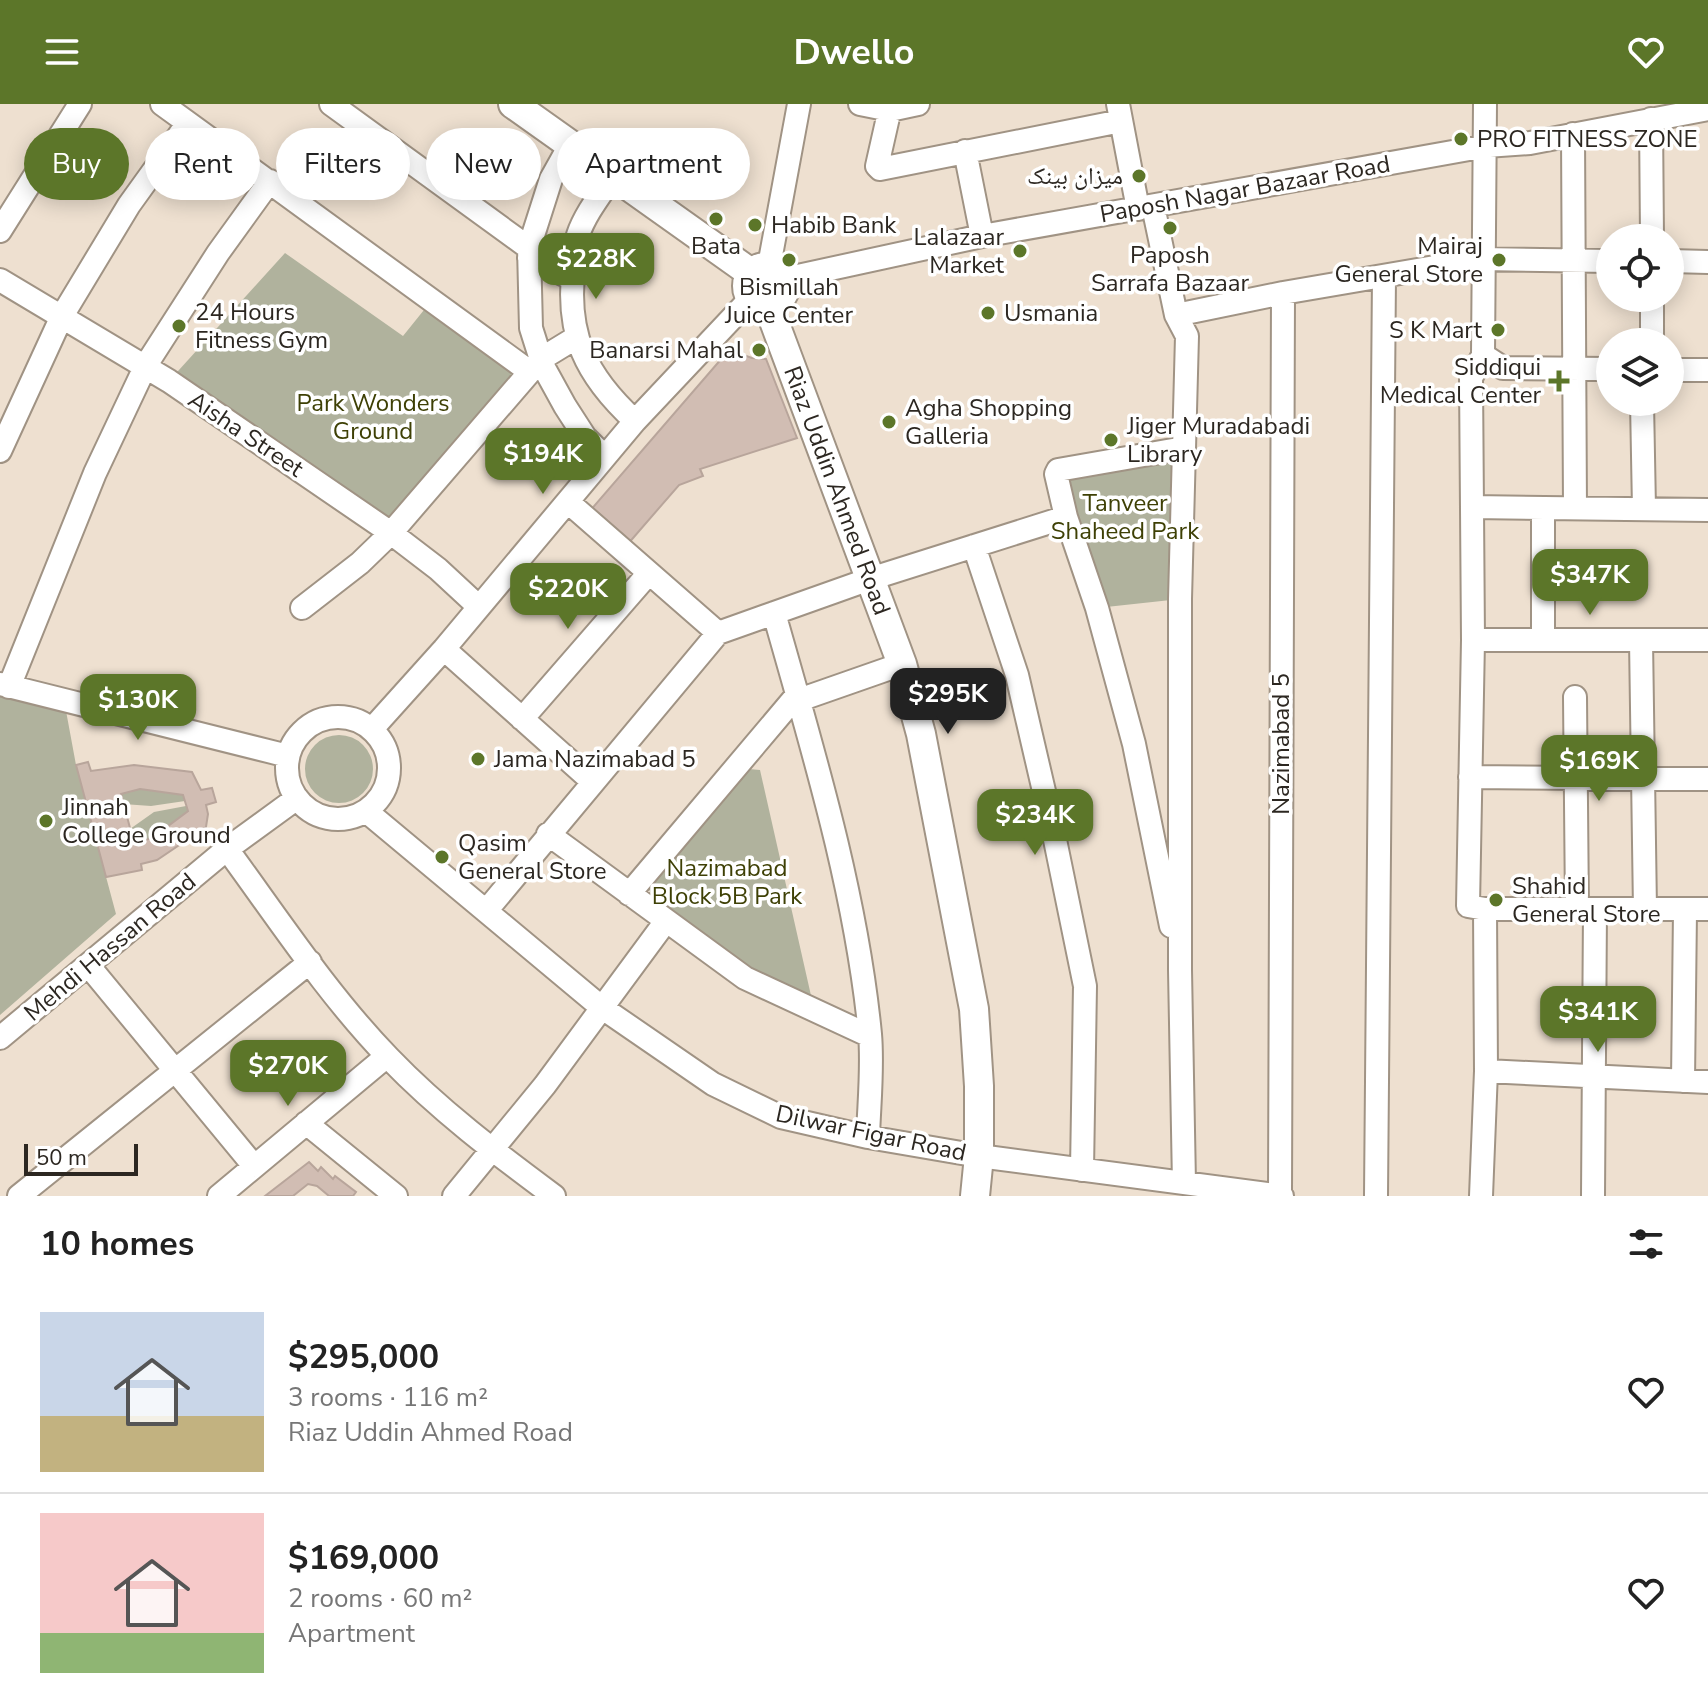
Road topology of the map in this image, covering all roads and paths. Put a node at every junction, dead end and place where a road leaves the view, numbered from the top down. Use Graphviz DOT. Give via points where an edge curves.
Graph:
graph roads {
  1 [pos="80,104"];
  2 [pos="162,104"];
  3 [pos="331,104"];
  4 [pos="799,104"];
  5 [pos="860,104"];
  6 [pos="918,104"];
  7 [pos="1485,104"];
  8 [pos="891,107"];
  9 [pos="529,109"];
  10 [pos="1121,109"];
  11 [pos="1682,109"];
  12 [pos="1708,109"];
  13 [pos="1651,119"];
  14 [pos="188,123"];
  15 [pos="557,134"];
  16 [pos="1573,134"];
  17 [pos="1486,146"];
  18 [pos="965,151"];
  19 [pos="557,168"];
  20 [pos="270,181"];
  21 [pos="596,200"];
  22 [pos="647,200"];
  23 [pos="1146,207"];
  24 [pos="1652,224"];
  25 [pos="0,231"];
  26 [pos="982,236"];
  27 [pos="529,253"];
  28 [pos="1482,259"];
  29 [pos="1573,260"];
  30 [pos="1596,261"];
  31 [pos="1684,261"];
  32 [pos="1708,262"];
  33 [pos="1384,277"];
  34 [pos="573,279"];
  35 [pos="0,280"];
  36 [pos="765,284"];
  37 [pos="1283,293"];
  38 [pos="1176,315"];
  39 [pos="62,316"];
  40 [pos="577,337"];
  41 [pos="1483,355"];
  42 [pos="146,365"];
  43 [pos="535,366"];
  44 [pos="1573,369"];
  45 [pos="1596,369"];
  46 [pos="1684,370"];
  47 [pos="1708,370"];
  48 [pos="1642,416"];
  49 [pos="635,421"];
  50 [pos="1184,448"];
  51 [pos="0,451"];
  52 [pos="604,456"];
  53 [pos="568,502"];
  54 [pos="1472,507"];
  55 [pos="1543,508"];
  56 [pos="1575,508"];
  57 [pos="1644,509"];
  58 [pos="1708,510"];
  59 [pos="1066,517"];
  60 [pos="391,533"];
  61 [pos="974,546"];
  62 [pos="649,573"];
  63 [pos="870,579"];
  64 [pos="479,607"];
  65 [pos="302,608"];
  66 [pos="774,613"];
  67 [pos="718,633"];
  68 [pos="1473,640"];
  69 [pos="1543,640"];
  70 [pos="1641,640"];
  71 [pos="1708,640"];
  72 [pos="444,649"];
  73 [pos="902,664"];
  74 [pos="4,686"];
  75 [pos="1575,697"];
  76 [pos="798,698"];
  77 [pos="522,719"];
  78 [pos="372,729"];
  79 [pos="288,756"];
  80 [pos="1470,777"];
  81 [pos="1576,778"];
  82 [pos="1643,778"];
  83 [pos="1708,779"];
  84 [pos="592,781"];
  85 [pos="297,798"];
  86 [pos="366,811"];
  87 [pos="548,834"];
  88 [pos="227,849"];
  89 [pos="629,894"];
  90 [pos="1485,909"];
  91 [pos="1708,909"];
  92 [pos="1586,910"];
  93 [pos="1645,910"];
  94 [pos="486,911"];
  95 [pos="1685,911"];
  96 [pos="666,921"];
  97 [pos="310,962"];
  98 [pos="88,965"];
  99 [pos="1180,970"];
  100 [pos="601,1007"];
  101 [pos="870,1036"];
  102 [pos="0,1038"];
  103 [pos="387,1056"];
  104 [pos="175,1069"];
  105 [pos="1486,1071"];
  106 [pos="1595,1077"];
  107 [pos="1683,1081"];
  108 [pos="1708,1082"];
  109 [pos="306,1123"];
  110 [pos="868,1137"];
  111 [pos="491,1149"];
  112 [pos="979,1156"];
  113 [pos="254,1166"];
  114 [pos="1082,1170"];
  115 [pos="1184,1183"];
  116 [pos="19,1196"];
  117 [pos="219,1196"];
  118 [pos="396,1196"];
  119 [pos="454,1196"];
  120 [pos="554,1196"];
  121 [pos="975,1196"];
  122 [pos="1281,1196"];
  123 [pos="1376,1196"];
  124 [pos="1481,1196"];
  125 [pos="1593,1196"];
  1 -- 25 [label="street"];
  2 -- 14 [label="street"];
  3 -- 27 [label="street"];
  4 -- 36 [label="street"];
  5 -- 8 [label="street"];
  6 -- 8 [label="street"];
  7 -- 17 [label="street"];
  8 -- 18 [label="street" via="877,168"];
  9 -- 15 [label="main road"];
  10 -- 18 [label="street"];
  10 -- 23 [label="street"];
  11 -- 12 [label="street, Paposh Nagar Bazaar Road"];
  11 -- 13 [label="street, Paposh Nagar Bazaar Road"];
  13 -- 16 [label="street, Paposh Nagar Bazaar Road"];
  13 -- 24 [label="street"];
  14 -- 20 [label="street"];
  14 -- 39 [label="street" via="129,205"];
  16 -- 17 [label="street, Paposh Nagar Bazaar Road"];
  16 -- 29 [label="street"];
  17 -- 23 [label="street, Paposh Nagar Bazaar Road"];
  17 -- 28 [label="street"];
  18 -- 26 [label="street"];
  19 -- 27 [label="street"];
  20 -- 42 [label="street"];
  20 -- 43 [label="street"];
  21 -- 34 [label="street" via="578,235"];
  22 -- 36 [label="main road"];
  23 -- 26 [label="street, Paposh Nagar Bazaar Road"];
  23 -- 38 [label="street"];
  26 -- 36 [label="street, Paposh Nagar Bazaar Road"];
  27 -- 34 [label="street"];
  27 -- 43 [label="street"];
  28 -- 29 [label="street"];
  28 -- 33 [label="street"];
  28 -- 41 [label="street"];
  29 -- 30 [label="street"];
  29 -- 44 [label="street"];
  31 -- 32 [label="street"];
  33 -- 37 [label="street"];
  33 -- 123 [label="street"];
  34 -- 40 [label="street"];
  35 -- 39 [label="street, Aisha Street"];
  36 -- 49 [label="street"];
  36 -- 63 [label="main road, Riaz Uddin Ahmed Road"];
  37 -- 38 [label="street"];
  37 -- 122 [label="street, Nazimabad 5"];
  38 -- 50 [label="street" via="1187,336"];
  39 -- 42 [label="street, Aisha Street"];
  39 -- 51 [label="street"];
  40 -- 43 [label="street"];
  40 -- 49 [label="street" via="594,377"];
  41 -- 44 [label="street" via="1503,368"];
  41 -- 54 [label="street" via="1471,378"];
  42 -- 60 [label="street, Aisha Street"];
  42 -- 74 [label="street"];
  43 -- 52 [label="street"];
  43 -- 60 [label="street"];
  44 -- 45 [label="street"];
  44 -- 56 [label="street"];
  46 -- 47 [label="street"];
  48 -- 57 [label="street"];
  49 -- 52 [label="street"];
  50 -- 59 [label="street" via="1058,470"];
  50 -- 99 [label="street"];
  52 -- 53 [label="street"];
  53 -- 62 [label="street"];
  53 -- 64 [label="street"];
  54 -- 55 [label="street"];
  54 -- 68 [label="street"];
  55 -- 56 [label="street"];
  55 -- 69 [label="street"];
  56 -- 57 [label="street"];
  57 -- 58 [label="street"];
  59 -- 61 [label="street"];
  59 -- 99 [label="street" via="1134,744"];
  60 -- 64 [label="street, Aisha Street"];
  60 -- 65 [label="street"];
  61 -- 63 [label="street"];
  61 -- 114 [label="street" via="1017,675 1085,986"];
  62 -- 67 [label="street"];
  62 -- 77 [label="street"];
  63 -- 66 [label="street"];
  63 -- 73 [label="main road, Riaz Uddin Ahmed Road"];
  64 -- 72 [label="street"];
  66 -- 67 [label="street"];
  66 -- 76 [label="street"];
  67 -- 84 [label="street"];
  68 -- 69 [label="street"];
  68 -- 80 [label="street"];
  69 -- 70 [label="street"];
  70 -- 71 [label="street"];
  70 -- 82 [label="street"];
  72 -- 77 [label="street"];
  72 -- 78 [label="street"];
  73 -- 76 [label="street"];
  73 -- 112 [label="main road, Riaz Uddin Ahmed Road" via="921,734 974,1009"];
  74 -- 79 [label="street"];
  75 -- 81 [label="street"];
  76 -- 89 [label="street"];
  76 -- 101 [label="street" via="836,845"];
  77 -- 84 [label="street"];
  78 -- 79 [label="street" via="342,716 324,718 297,736"];
  78 -- 86 [label="street" via="383,743 389,770 385,788"];
  79 -- 85 [label="street" via="287,773"];
  80 -- 81 [label="street"];
  80 -- 90 [label="street" via="1468,906"];
  81 -- 82 [label="street"];
  81 -- 92 [label="street"];
  82 -- 83 [label="street"];
  82 -- 93 [label="street"];
  84 -- 87 [label="street"];
  85 -- 86 [label="street" via="321,816 339,819"];
  85 -- 88 [label="street, Mehdi Hassan Road"];
  86 -- 94 [label="street, Dilwar Figar Road"];
  87 -- 89 [label="street"];
  87 -- 94 [label="street"];
  88 -- 97 [label="street"];
  88 -- 98 [label="street, Mehdi Hassan Road"];
  89 -- 96 [label="street"];
  90 -- 92 [label="street"];
  90 -- 105 [label="street"];
  91 -- 95 [label="street"];
  92 -- 93 [label="street"];
  92 -- 106 [label="street"];
  93 -- 95 [label="street"];
  94 -- 100 [label="street, Dilwar Figar Road"];
  95 -- 107 [label="street"];
  96 -- 100 [label="street"];
  96 -- 101 [label="street" via="745,978"];
  97 -- 103 [label="street"];
  97 -- 104 [label="street"];
  98 -- 102 [label="street, Mehdi Hassan Road"];
  98 -- 104 [label="street"];
  99 -- 115 [label="street"];
  100 -- 110 [label="street, Dilwar Figar Road" via="713,1084 781,1117"];
  100 -- 111 [label="street"];
  101 -- 110 [label="street"];
  103 -- 109 [label="street"];
  103 -- 111 [label="street"];
  104 -- 113 [label="street"];
  104 -- 116 [label="street"];
  105 -- 106 [label="street"];
  105 -- 124 [label="street"];
  106 -- 107 [label="street"];
  106 -- 125 [label="street"];
  107 -- 108 [label="street"];
  109 -- 113 [label="street"];
  109 -- 118 [label="street"];
  110 -- 112 [label="street, Dilwar Figar Road"];
  111 -- 119 [label="street"];
  111 -- 120 [label="street"];
  112 -- 114 [label="street, Dilwar Figar Road"];
  112 -- 121 [label="main road, Riaz Uddin Ahmed Road"];
  113 -- 117 [label="street"];
  114 -- 115 [label="street, Dilwar Figar Road"];
  115 -- 122 [label="street, Dilwar Figar Road"];
}
